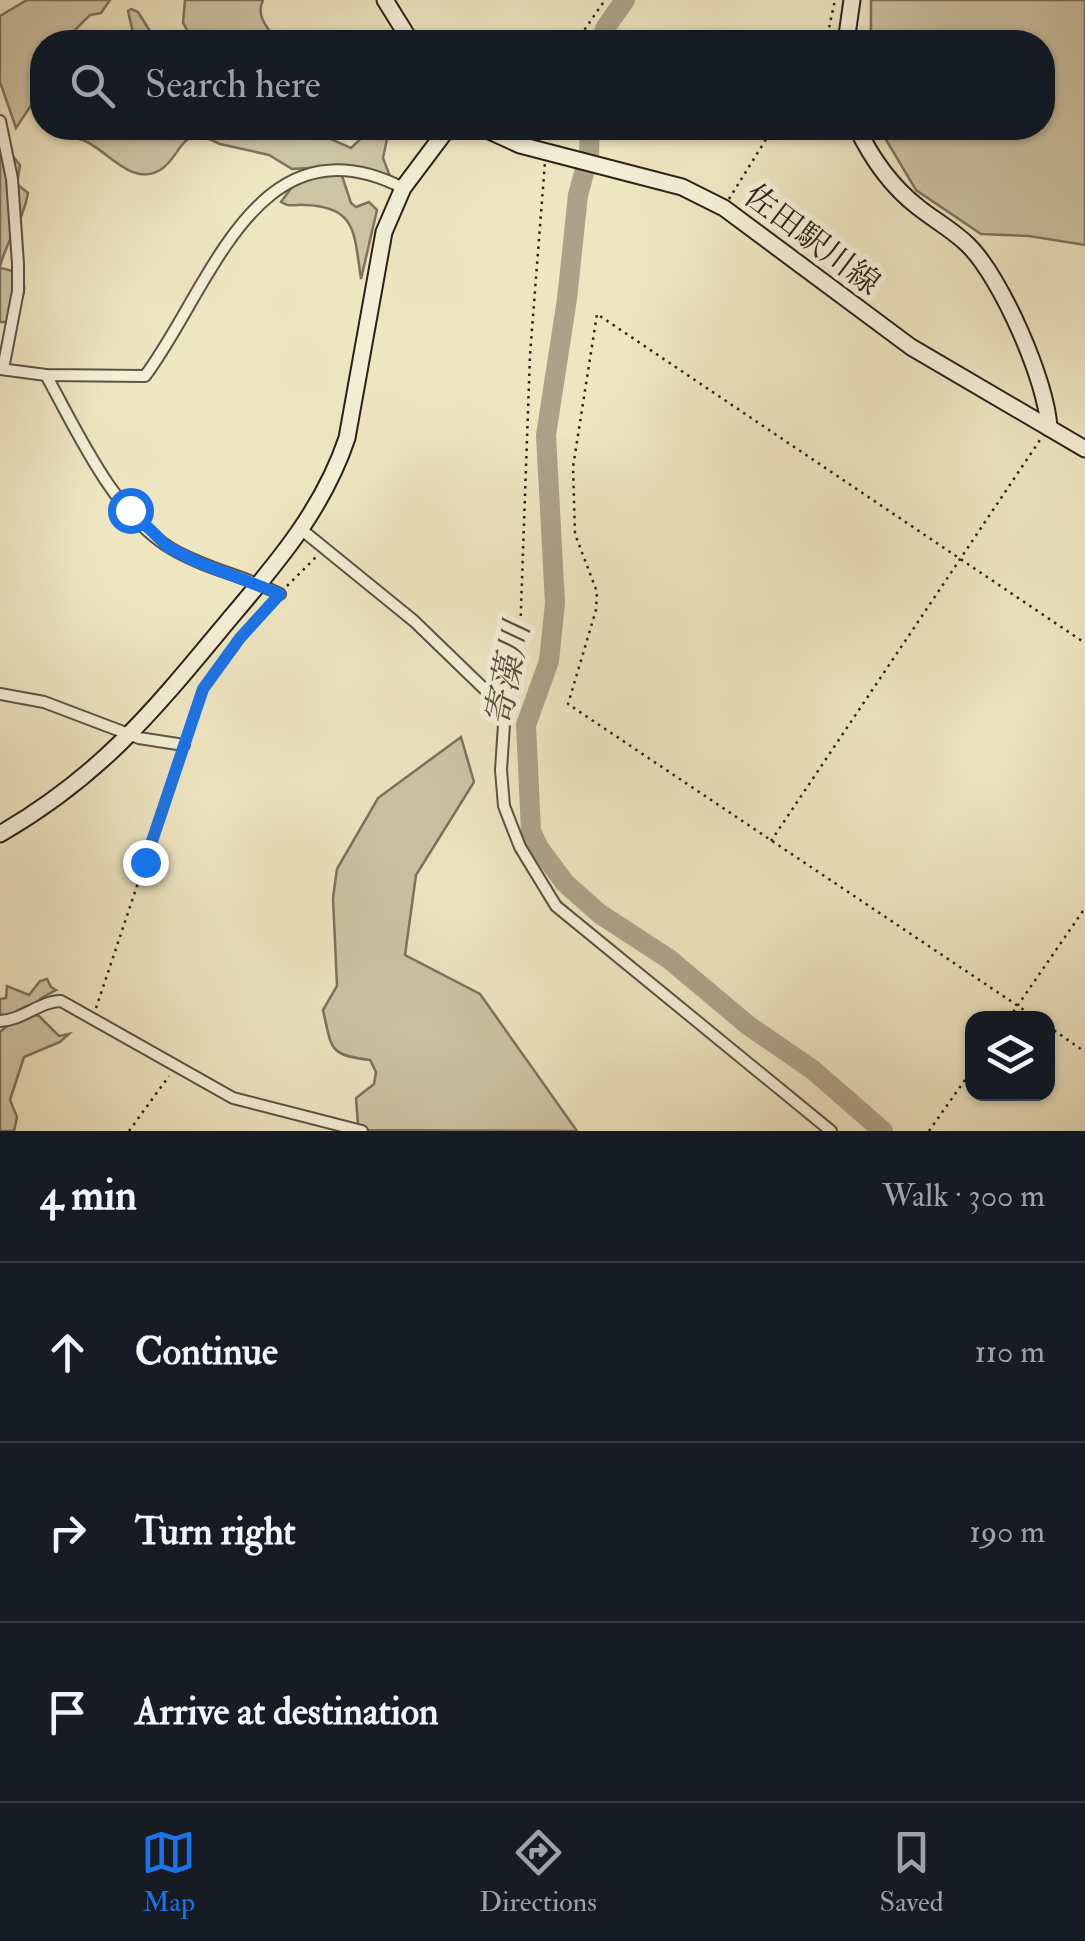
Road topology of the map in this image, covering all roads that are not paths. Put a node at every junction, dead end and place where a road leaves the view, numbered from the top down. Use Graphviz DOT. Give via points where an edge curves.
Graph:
graph roads {
  1 [pos="385,0"];
  2 [pos="852,0"];
  3 [pos="404,30"];
  4 [pos="848,30"];
  5 [pos="0,121"];
  6 [pos="439,140"];
  7 [pos="509,140"];
  8 [pos="864,140"];
  9 [pos="403,188"];
  10 [pos="2,369"];
  11 [pos="46,374"];
  12 [pos="1049,428"];
  13 [pos="1085,449"];
  14 [pos="302,530"];
  15 [pos="259,584"];
  16 [pos="280,594"];
  17 [pos="0,694"];
  18 [pos="131,735"];
  19 [pos="184,745"];
  20 [pos="0,834"];
  21 [pos="0,1020"];
  22 [pos="362,1131"];
  23 [pos="831,1131"];
  1 -- 3 [label="main road"];
  2 -- 4 [label="main road"];
  5 -- 10 [label="street" via="18,264"];
  6 -- 9 [label="main road"];
  7 -- 12 [label="main road, 佐田駅川線" via="638,174 724,208 912,346"];
  8 -- 12 [label="main road" via="889,179 970,247 994,276 1044,395"];
  9 -- 11 [label="street" via="378,176 340,171 287,181 253,208 145,376"];
  9 -- 14 [label="main road" via="377,261 347,438"];
  10 -- 11 [label="street"];
  11 -- 15 [label="street" via="112,490 146,529 195,561"];
  12 -- 13 [label="main road, 佐田駅川線"];
  14 -- 15 [label="main road"];
  14 -- 23 [label="street" via="414,621 505,708 504,806 556,906"];
  15 -- 16 [label="street"];
  15 -- 18 [label="main road"];
  17 -- 18 [label="street" via="44,702"];
  18 -- 19 [label="street"];
  18 -- 20 [label="main road" via="74,787"];
  21 -- 22 [label="street" via="16,1020 54,1000 233,1098"];
}
